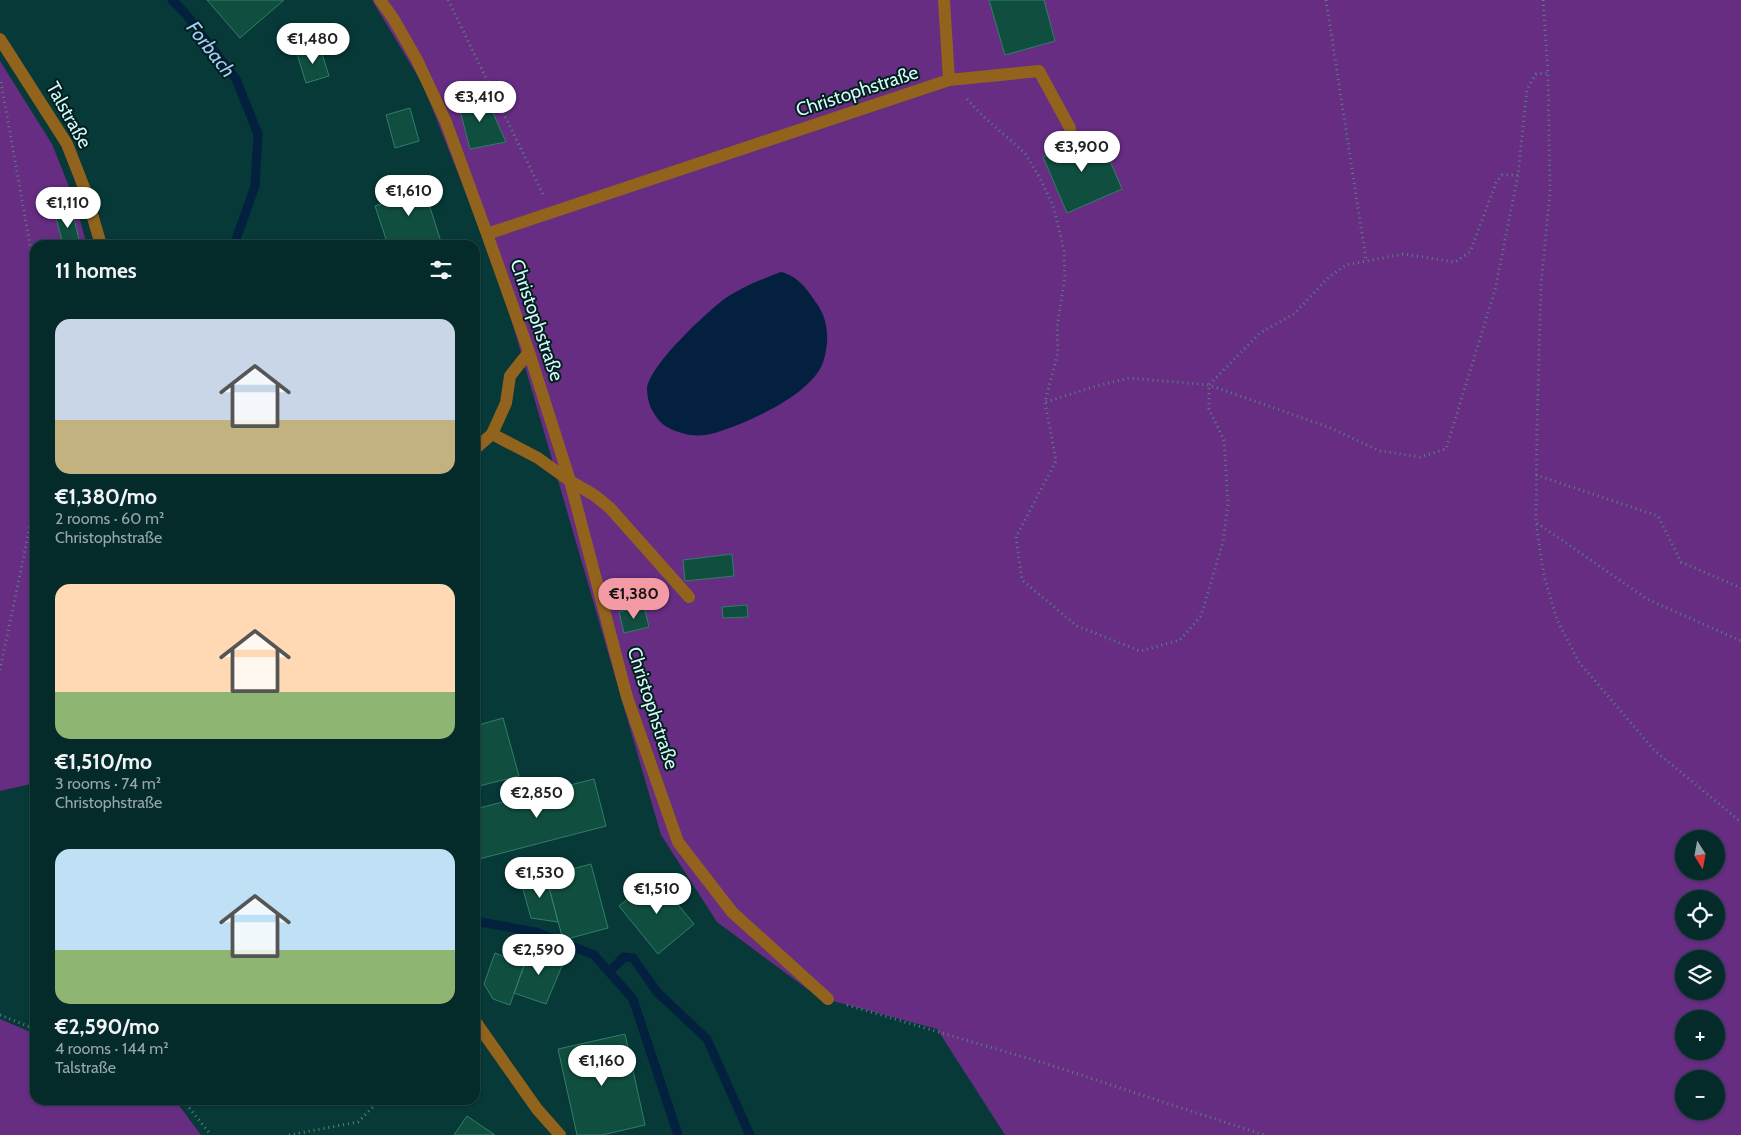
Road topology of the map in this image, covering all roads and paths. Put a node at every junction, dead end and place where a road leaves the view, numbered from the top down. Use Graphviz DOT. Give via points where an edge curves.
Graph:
graph roads {
  1 [pos="380,0"];
  2 [pos="448,0"];
  3 [pos="944,0"];
  4 [pos="1326,0"];
  5 [pos="1542,1"];
  6 [pos="0,39"];
  7 [pos="1548,73"];
  8 [pos="0,78"];
  9 [pos="949,80"];
  10 [pos="1070,128"];
  11 [pos="1518,175"];
  12 [pos="552,212"];
  13 [pos="487,234"];
  14 [pos="99,240"];
  15 [pos="30,245"];
  16 [pos="1366,260"];
  17 [pos="529,352"];
  18 [pos="1209,385"];
  19 [pos="1045,402"];
  20 [pos="492,434"];
  21 [pos="480,445"];
  22 [pos="1536,476"];
  23 [pos="570,481"];
  24 [pos="1536,523"];
  25 [pos="30,526"];
  26 [pos="1741,588"];
  27 [pos="689,597"];
  28 [pos="1741,641"];
  29 [pos="0,670"];
  30 [pos="1741,822"];
  31 [pos="828,1000"];
  32 [pos="0,1015"];
  33 [pos="30,1027"];
  34 [pos="480,1028"];
  35 [pos="187,1105"];
  36 [pos="375,1105"];
  37 [pos="211,1135"];
  38 [pos="289,1135"];
  39 [pos="560,1135"];
  40 [pos="1264,1135"];
  1 -- 13 [label="street, Christophstraße" via="417,60 446,122"];
  2 -- 12 [label="path"];
  3 -- 9 [label="street"];
  4 -- 16 [label="path"];
  5 -- 7 [label="path"];
  6 -- 14 [label="street, Talstraße" via="67,144 85,190"];
  7 -- 11 [label="path" via="1536,74 1527,89"];
  7 -- 22 [label="path" via="1550,192 1541,285"];
  8 -- 15 [label="path"];
  9 -- 10 [label="street, Christophstraße" via="1039,72"];
  9 -- 12 [label="street, Christophstraße"];
  9 -- 19 [label="path" via="1025,153 1054,208 1064,251 1065,278 1057,326 1058,352"];
  11 -- 16 [label="path" via="1502,175 1496,183 1470,252 1455,262 1403,254"];
  11 -- 18 [label="path" via="1495,290 1446,449 1420,457 1380,451 1328,427"];
  12 -- 13 [label="street, Christophstraße"];
  13 -- 17 [label="street, Christophstraße"];
  16 -- 18 [label="path" via="1346,265 1329,277 1294,314 1260,333"];
  17 -- 20 [label="street" via="510,376 506,403"];
  17 -- 23 [label="street, Christophstraße"];
  18 -- 19 [label="path" via="1129,378"];
  18 -- 19 [label="path" via="1209,409 1224,440 1226,457 1228,503 1223,542 1201,616 1180,640 1140,651 1077,626 1022,580 1016,537 1056,461"];
  20 -- 21 [label="street"];
  20 -- 23 [label="street" via="538,458"];
  22 -- 24 [label="path"];
  22 -- 26 [label="path" via="1658,516 1680,562"];
  23 -- 27 [label="street" via="610,508"];
  23 -- 31 [label="street, Christophstraße" via="627,697 678,842 732,912"];
  24 -- 28 [label="path" via="1647,599"];
  24 -- 30 [label="path" via="1544,576 1557,620 1579,662 1654,750"];
  25 -- 29 [label="path"];
  31 -- 40 [label="path" via="1044,1063"];
  32 -- 33 [label="path"];
  34 -- 39 [label="street" via="537,1109"];
  35 -- 37 [label="path"];
  36 -- 38 [label="path" via="358,1122"];
}
